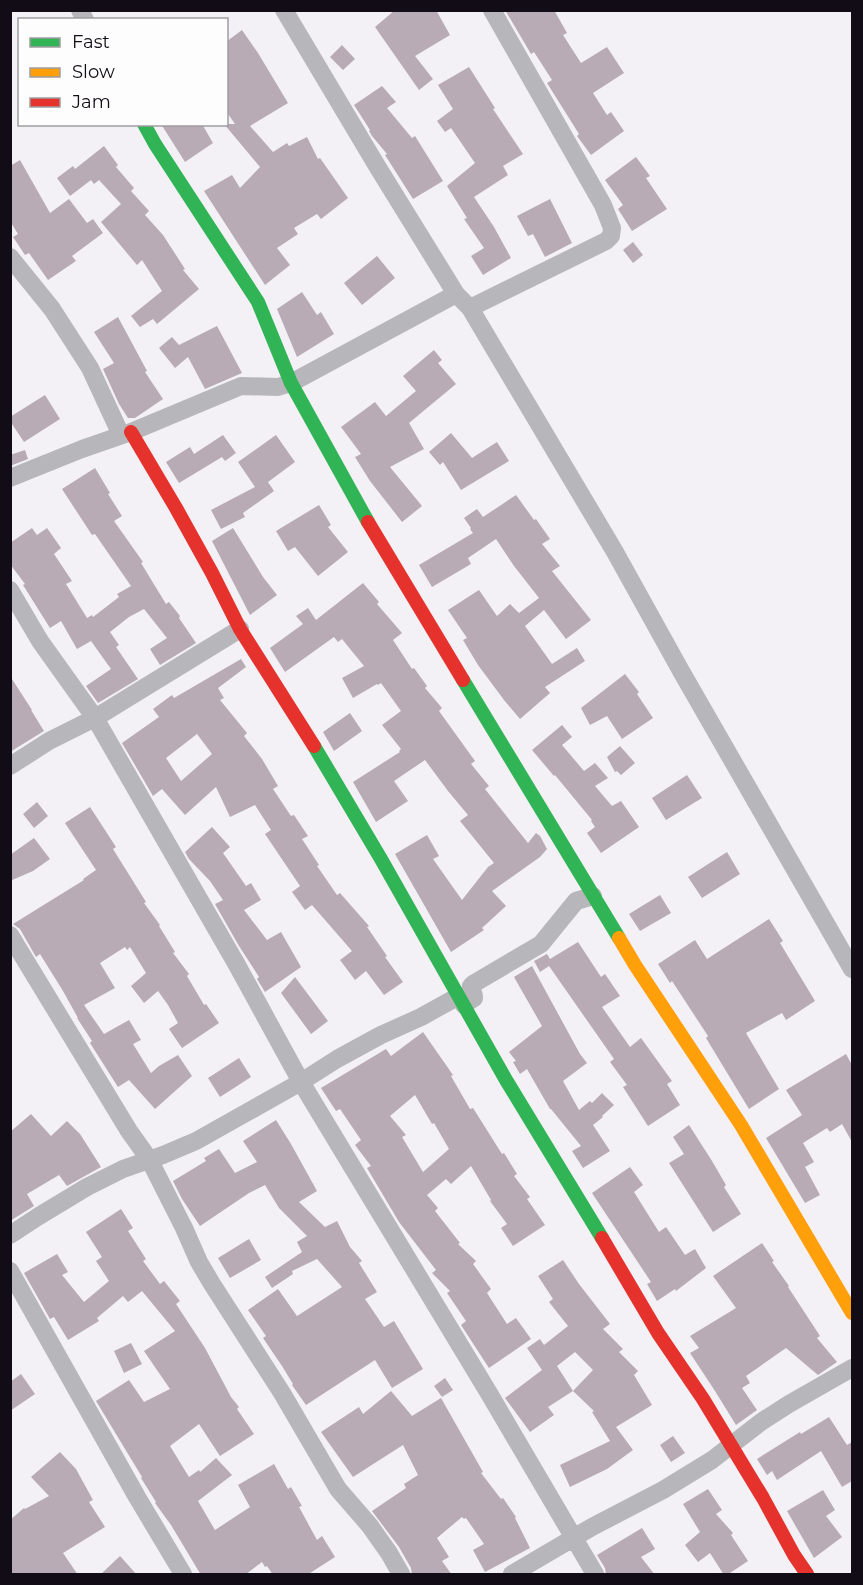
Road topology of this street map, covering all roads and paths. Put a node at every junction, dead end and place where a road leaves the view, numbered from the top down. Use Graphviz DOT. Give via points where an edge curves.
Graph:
graph roads {
  1 [pos="284,10"];
  2 [pos="492,10"];
  3 [pos="145,126"];
  4 [pos="10,257"];
  5 [pos="456,294"];
  6 [pos="470,308"];
  7 [pos="291,383"];
  8 [pos="126,433"];
  9 [pos="10,478"];
  10 [pos="10,590"];
  11 [pos="240,629"];
  12 [pos="95,718"];
  13 [pos="10,766"];
  14 [pos="593,896"];
  15 [pos="10,935"];
  16 [pos="852,969"];
  17 [pos="461,1001"];
  18 [pos="301,1082"];
  19 [pos="149,1159"];
  20 [pos="10,1235"];
  21 [pos="10,1271"];
  22 [pos="852,1312"];
  23 [pos="852,1368"];
  24 [pos="730,1445"];
  25 [pos="574,1537"];
  26 [pos="183,1575"];
  27 [pos="401,1575"];
  28 [pos="512,1575"];
  29 [pos="595,1575"];
  30 [pos="807,1575"];
  1 -- 5 [label="street"];
  2 -- 6 [label="street" via="603,205 612,228 606,241"];
  3 -- 7 [label="street" via="258,302"];
  4 -- 8 [label="street" via="52,309"];
  5 -- 6 [label="street"];
  5 -- 7 [label="street"];
  6 -- 16 [label="street" via="615,552"];
  7 -- 8 [label="street" via="278,387 241,386"];
  7 -- 14 [label="street" via="357,504"];
  8 -- 9 [label="street"];
  8 -- 11 [label="street" via="207,564"];
  10 -- 12 [label="street" via="40,641"];
  11 -- 12 [label="street"];
  11 -- 17 [label="street" via="381,859"];
  12 -- 13 [label="street"];
  12 -- 18 [label="street"];
  14 -- 17 [label="street" via="576,901 541,944 473,984 474,998"];
  14 -- 22 [label="street" via="741,1125"];
  15 -- 19 [label="street"];
  17 -- 18 [label="street" via="381,1035"];
  17 -- 24 [label="street" via="658,1333"];
  18 -- 19 [label="street" via="196,1141"];
  18 -- 25 [label="street"];
  19 -- 20 [label="street" via="87,1187"];
  19 -- 27 [label="street" via="212,1284 338,1489 370,1526"];
  21 -- 26 [label="street"];
  23 -- 24 [label="street" via="789,1404"];
  24 -- 25 [label="street" via="663,1490"];
  24 -- 30 [label="street"];
  25 -- 28 [label="street"];
  25 -- 29 [label="street"];
}
